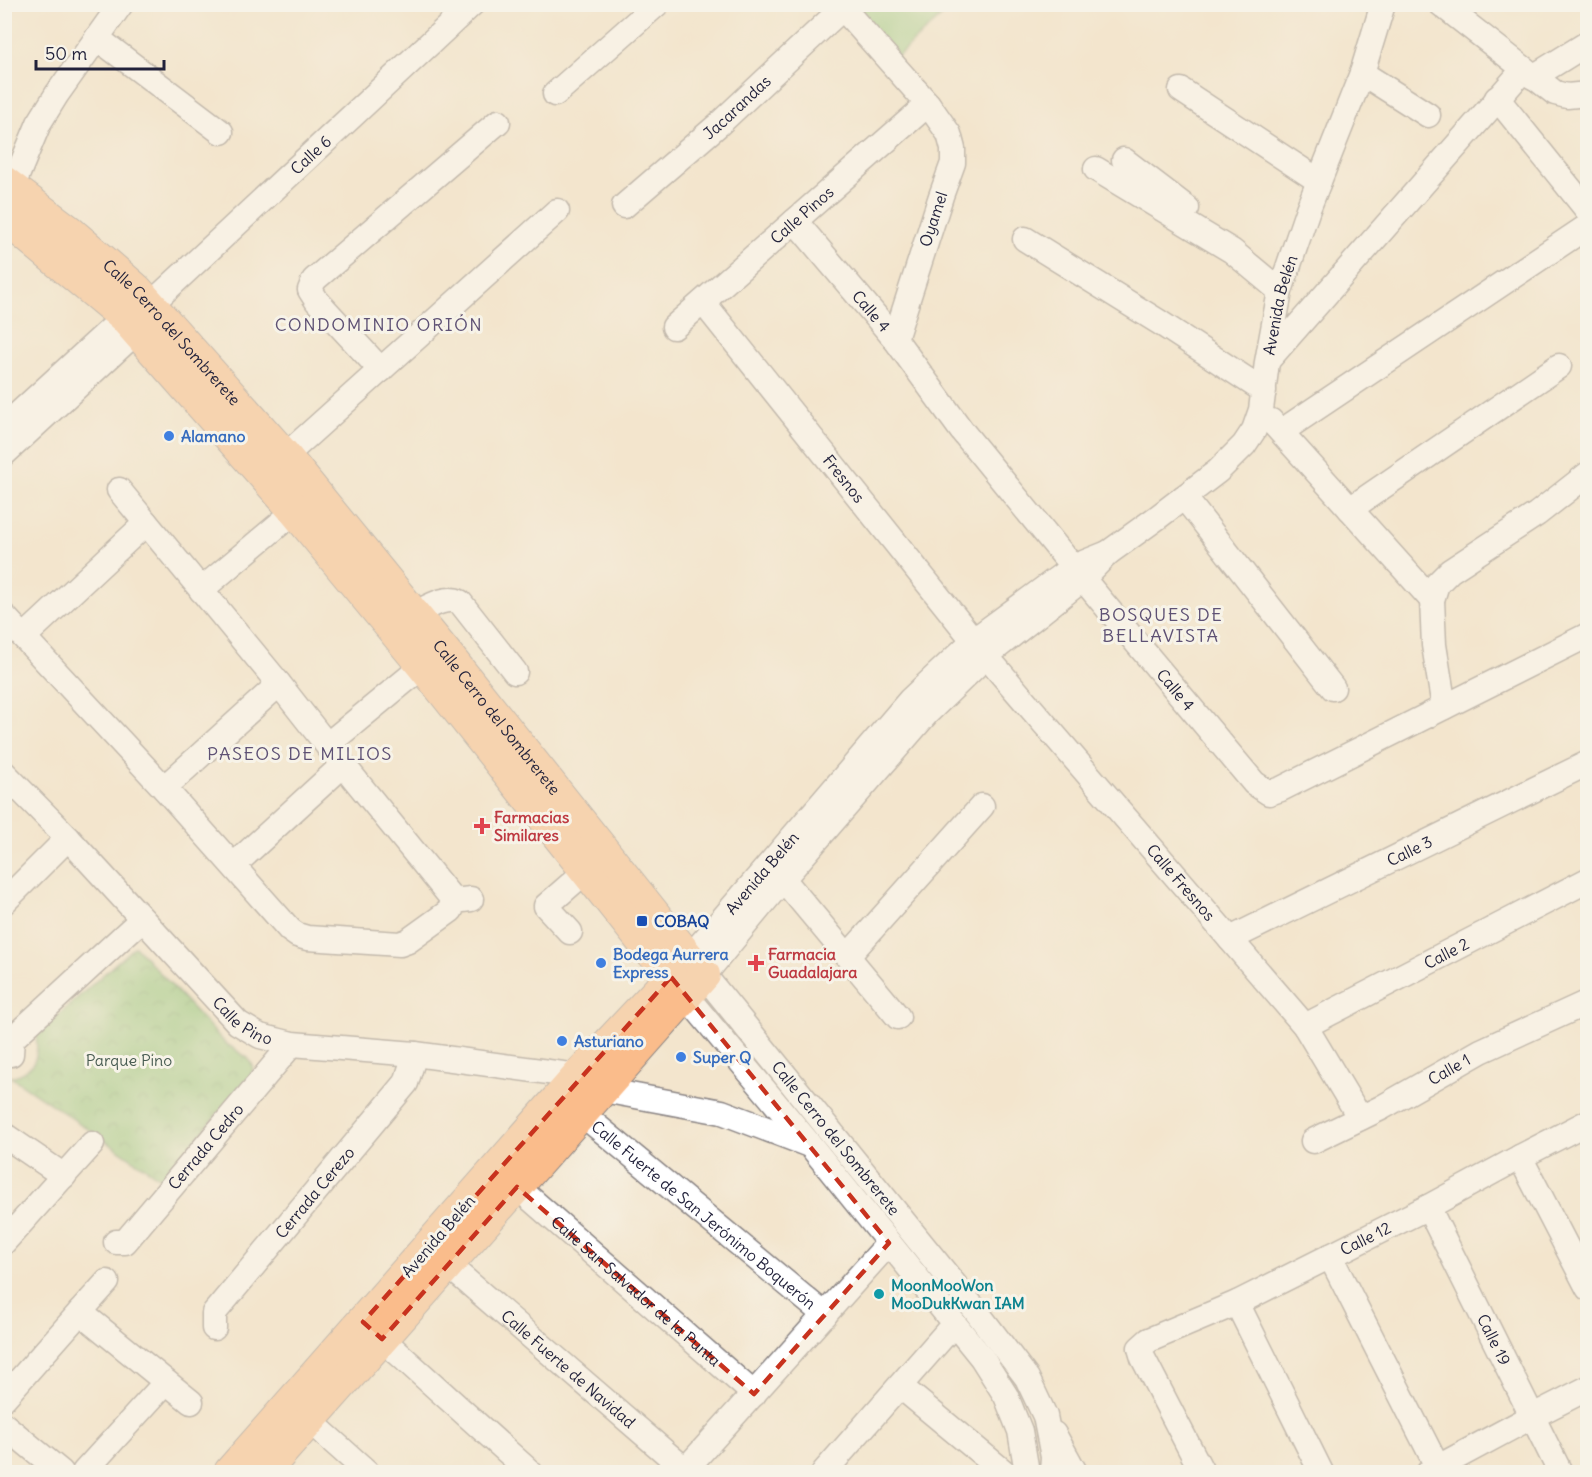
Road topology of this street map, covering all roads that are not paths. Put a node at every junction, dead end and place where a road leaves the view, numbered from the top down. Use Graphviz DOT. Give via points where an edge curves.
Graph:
graph roads {
  1 [pos="121,4"];
  2 [pos="472,4"];
  3 [pos="657,4"];
  4 [pos="1383,4"];
  5 [pos="1441,4"];
  6 [pos="843,6"];
  7 [pos="97,38"];
  8 [pos="1587,43"];
  9 [pos="1362,73"];
  10 [pos="1528,73"];
  11 [pos="1181,90"];
  12 [pos="555,94"];
  13 [pos="1587,94"];
  14 [pos="1497,98"];
  15 [pos="928,104"];
  16 [pos="1428,116"];
  17 [pos="498,122"];
  18 [pos="221,132"];
  19 [pos="1124,160"];
  20 [pos="1096,169"];
  21 [pos="1319,181"];
  22 [pos="6,196"];
  23 [pos="624,206"];
  24 [pos="556,211"];
  25 [pos="1587,212"];
  26 [pos="795,221"];
  27 [pos="1587,226"];
  28 [pos="1025,239"];
  29 [pos="1232,251"];
  30 [pos="1280,291"];
  31 [pos="704,302"];
  32 [pos="142,314"];
  33 [pos="674,327"];
  34 [pos="895,339"];
  35 [pos="1267,362"];
  36 [pos="1559,366"];
  37 [pos="381,370"];
  38 [pos="1262,400"];
  39 [pos="4,428"];
  40 [pos="1282,431"];
  41 [pos="4,454"];
  42 [pos="285,456"];
  43 [pos="1587,474"];
  44 [pos="119,490"];
  45 [pos="1184,497"];
  46 [pos="1350,509"];
  47 [pos="295,511"];
  48 [pos="146,523"];
  49 [pos="1078,573"];
  50 [pos="201,590"];
  51 [pos="1432,600"];
  52 [pos="414,614"];
  53 [pos="4,616"];
  54 [pos="1587,635"];
  55 [pos="24,637"];
  56 [pos="980,648"];
  57 [pos="423,666"];
  58 [pos="515,672"];
  59 [pos="279,684"];
  60 [pos="1333,688"];
  61 [pos="1444,707"];
  62 [pos="327,745"];
  63 [pos="1587,763"];
  64 [pos="344,765"];
  65 [pos="4,773"];
  66 [pos="164,788"];
  67 [pos="982,806"];
  68 [pos="68,838"];
  69 [pos="234,865"];
  70 [pos="586,871"];
  71 [pos="783,879"];
  72 [pos="1587,880"];
  73 [pos="4,902"];
  74 [pos="142,920"];
  75 [pos="570,932"];
  76 [pos="1230,939"];
  77 [pos="848,956"];
  78 [pos="683,975"];
  79 [pos="1587,1002"];
  80 [pos="898,1017"];
  81 [pos="1305,1026"];
  82 [pos="292,1044"];
  83 [pos="11,1054"];
  84 [pos="415,1054"];
  85 [pos="591,1083"];
  86 [pos="582,1114"];
  87 [pos="1360,1118"];
  88 [pos="1587,1122"];
  89 [pos="4,1135"];
  90 [pos="1313,1141"];
  91 [pos="92,1143"];
  92 [pos="811,1146"];
  93 [pos="1520,1157"];
  94 [pos="64,1176"];
  95 [pos="517,1187"];
  96 [pos="1428,1207"];
  97 [pos="4,1242"];
  98 [pos="116,1242"];
  99 [pos="889,1243"];
  100 [pos="1330,1256"];
  101 [pos="448,1264"];
  102 [pos="107,1282"];
  103 [pos="1587,1288"];
  104 [pos="1237,1303"];
  105 [pos="80,1312"];
  106 [pos="825,1315"];
  107 [pos="954,1324"];
  108 [pos="214,1328"];
  109 [pos="373,1331"];
  110 [pos="166,1382"];
  111 [pos="900,1386"];
  112 [pos="1587,1388"];
  113 [pos="754,1394"];
  114 [pos="4,1398"];
  115 [pos="191,1402"];
  116 [pos="1045,1416"];
  117 [pos="1533,1416"];
  118 [pos="310,1421"];
  119 [pos="4,1425"];
  120 [pos="833,1470"];
  121 [pos="686,1471"];
  122 [pos="1436,1471"];
  123 [pos="61,1473"];
  124 [pos="84,1473"];
  125 [pos="230,1473"];
  126 [pos="242,1473"];
  127 [pos="254,1473"];
  128 [pos="264,1473"];
  129 [pos="368,1473"];
  130 [pos="530,1473"];
  131 [pos="1004,1473"];
  132 [pos="1027,1473"];
  133 [pos="1052,1473"];
  134 [pos="1075,1473"];
  135 [pos="1202,1473"];
  136 [pos="1321,1473"];
  137 [pos="1560,1473"];
  1 -- 7 [label="street"];
  2 -- 32 [label="street, Calle 6"];
  3 -- 12 [label="street"];
  4 -- 9 [label="street, Avenida Belén"];
  5 -- 10 [label="street"];
  6 -- 15 [label="street, Oyamel"];
  6 -- 23 [label="street, Jacarandas" via="718,125"];
  7 -- 18 [label="street"];
  7 -- 22 [label="street" via="39,123"];
  8 -- 10 [label="street"];
  9 -- 16 [label="street"];
  9 -- 21 [label="street, Avenida Belén"];
  10 -- 13 [label="street" via="1555,93"];
  10 -- 14 [label="street"];
  11 -- 21 [label="street"];
  14 -- 25 [label="street"];
  14 -- 35 [label="street"];
  15 -- 26 [label="street, Calle Pinos"];
  15 -- 34 [label="street, Oyamel" via="949,134 953,163"];
  17 -- 37 [label="street" via="314,280 310,290 317,301"];
  19 -- 29 [label="street" via="1190,211"];
  20 -- 29 [label="street"];
  21 -- 30 [label="street, Avenida Belén"];
  22 -- 32 [label="main road, Calle Cerro del Sombrerete" via="69,231 136,289"];
  24 -- 37 [label="street"];
  26 -- 31 [label="street, Calle Pinos"];
  26 -- 34 [label="street, Calle 4"];
  27 -- 40 [label="street"];
  28 -- 38 [label="street" via="1159,322"];
  29 -- 30 [label="street"];
  30 -- 35 [label="street, Avenida Belén"];
  31 -- 33 [label="street, Calle Pinos"];
  31 -- 56 [label="street, Fresnos"];
  32 -- 39 [label="street"];
  32 -- 41 [label="street"];
  32 -- 42 [label="main road, Calle Cerro del Sombrerete"];
  32 -- 47 [label="main road, Calle Cerro del Sombrerete"];
  32 -- 78 [label="street" via="279,461"];
  34 -- 49 [label="street, Calle 4" via="962,431"];
  35 -- 38 [label="street, Avenida Belén"];
  36 -- 46 [label="street"];
  37 -- 42 [label="street"];
  38 -- 40 [label="street"];
  38 -- 45 [label="street, Avenida Belén" via="1254,429 1244,445"];
  40 -- 46 [label="street"];
  42 -- 52 [label="main road, Calle Cerro del Sombrerete"];
  43 -- 51 [label="street" via="1537,514 1450,571 1437,584"];
  44 -- 48 [label="street"];
  45 -- 49 [label="street, Avenida Belén"];
  45 -- 60 [label="street"];
  46 -- 51 [label="street"];
  47 -- 50 [label="street"];
  47 -- 57 [label="main road, Calle Cerro del Sombrerete"];
  48 -- 50 [label="street"];
  48 -- 55 [label="street"];
  49 -- 56 [label="street, Avenida Belén"];
  49 -- 61 [label="street, Calle 4" via="1254,783 1269,793"];
  50 -- 59 [label="street"];
  51 -- 61 [label="street" via="1434,645"];
  52 -- 58 [label="street" via="444,600 460,602"];
  52 -- 78 [label="main road, Calle Cerro del Sombrerete"];
  53 -- 55 [label="street"];
  54 -- 61 [label="street, Calle 4"];
  55 -- 66 [label="street"];
  56 -- 71 [label="street, Avenida Belén"];
  56 -- 76 [label="street, Calle Fresnos"];
  56 -- 78 [label="street, Avenida Belén" via="910,700"];
  57 -- 62 [label="street"];
  57 -- 70 [label="main road, Calle Cerro del Sombrerete"];
  59 -- 62 [label="street"];
  59 -- 66 [label="street"];
  62 -- 64 [label="street"];
  63 -- 76 [label="street, Calle 3"];
  64 -- 69 [label="street"];
  64 -- 69 [label="street" via="462,900 400,944 307,938 290,930"];
  65 -- 68 [label="street, Calle Pino"];
  66 -- 69 [label="street"];
  67 -- 77 [label="street"];
  68 -- 73 [label="street"];
  68 -- 74 [label="street, Calle Pino"];
  70 -- 75 [label="street" via="546,906"];
  70 -- 78 [label="main road, Calle Cerro del Sombrerete"];
  71 -- 77 [label="street"];
  71 -- 78 [label="street, Avenida Belén"];
  72 -- 81 [label="street, Calle 2"];
  74 -- 82 [label="street, Calle Pino" via="238,1023 260,1036"];
  74 -- 83 [label="street" via="12,1039"];
  76 -- 81 [label="street, Calle Fresnos"];
  77 -- 80 [label="street"];
  78 -- 85 [label="main road, Avenida Belén"];
  78 -- 92 [label="street, Calle Cerro del Sombrerete"];
  78 -- 109 [label="street"];
  78 -- 116 [label="street, Calle Cerro del Sombrerete" via="976,1311 1027,1378"];
  79 -- 87 [label="street, Calle 1" via="1480,1051"];
  81 -- 87 [label="street, Calle Fresnos"];
  82 -- 84 [label="street, Calle Pino"];
  82 -- 98 [label="street, Cerrada Cedro" via="125,1242"];
  84 -- 85 [label="street, Calle Pino"];
  84 -- 108 [label="street, Cerrada Cerezo" via="406,1083 214,1313"];
  85 -- 86 [label="main road, Avenida Belén"];
  85 -- 92 [label="street, Calle Pino" via="723,1112"];
  85 -- 109 [label="main road, Avenida Belén"];
  86 -- 95 [label="main road, Avenida Belén"];
  86 -- 106 [label="street, Calle Fuerte de San Jerónimo Boquerón"];
  87 -- 90 [label="street, Calle 1"];
  88 -- 93 [label="street, Calle 12"];
  89 -- 94 [label="street"];
  91 -- 94 [label="street"];
  92 -- 99 [label="street, Calle Cerro del Sombrerete"];
  93 -- 96 [label="street, Calle 12"];
  93 -- 103 [label="street"];
  94 -- 97 [label="street"];
  95 -- 101 [label="main road, Avenida Belén"];
  95 -- 113 [label="street, Calle San Salvador de la Punta"];
  96 -- 100 [label="street, Calle 12"];
  96 -- 117 [label="street, Calle 19"];
  99 -- 106 [label="street"];
  99 -- 107 [label="street, Calle Cerro del Sombrerete"];
  100 -- 104 [label="street, Calle 12"];
  100 -- 122 [label="street"];
  101 -- 109 [label="main road, Avenida Belén"];
  101 -- 121 [label="street, Calle Fuerte de Navidad"];
  102 -- 105 [label="street"];
  104 -- 135 [label="street, Calle 12" via="1149,1340 1140,1348"];
  104 -- 136 [label="street"];
  105 -- 110 [label="street"];
  105 -- 114 [label="street"];
  106 -- 113 [label="street"];
  107 -- 111 [label="street"];
  107 -- 132 [label="street, Calle Cerro del Sombrerete" via="1006,1396 1020,1431"];
  109 -- 118 [label="main road, Avenida Belén"];
  109 -- 125 [label="main road, Avenida Belén"];
  109 -- 126 [label="street"];
  109 -- 127 [label="street"];
  109 -- 130 [label="street"];
  110 -- 115 [label="street"];
  110 -- 124 [label="street"];
  111 -- 120 [label="street"];
  111 -- 131 [label="street"];
  112 -- 117 [label="street"];
  113 -- 121 [label="street"];
  116 -- 133 [label="street, Calle Cerro del Sombrerete"];
  116 -- 134 [label="street"];
  117 -- 122 [label="street"];
  117 -- 137 [label="street, Calle 19"];
  118 -- 128 [label="main road, Avenida Belén"];
  118 -- 129 [label="street"];
  119 -- 123 [label="street"];
}
